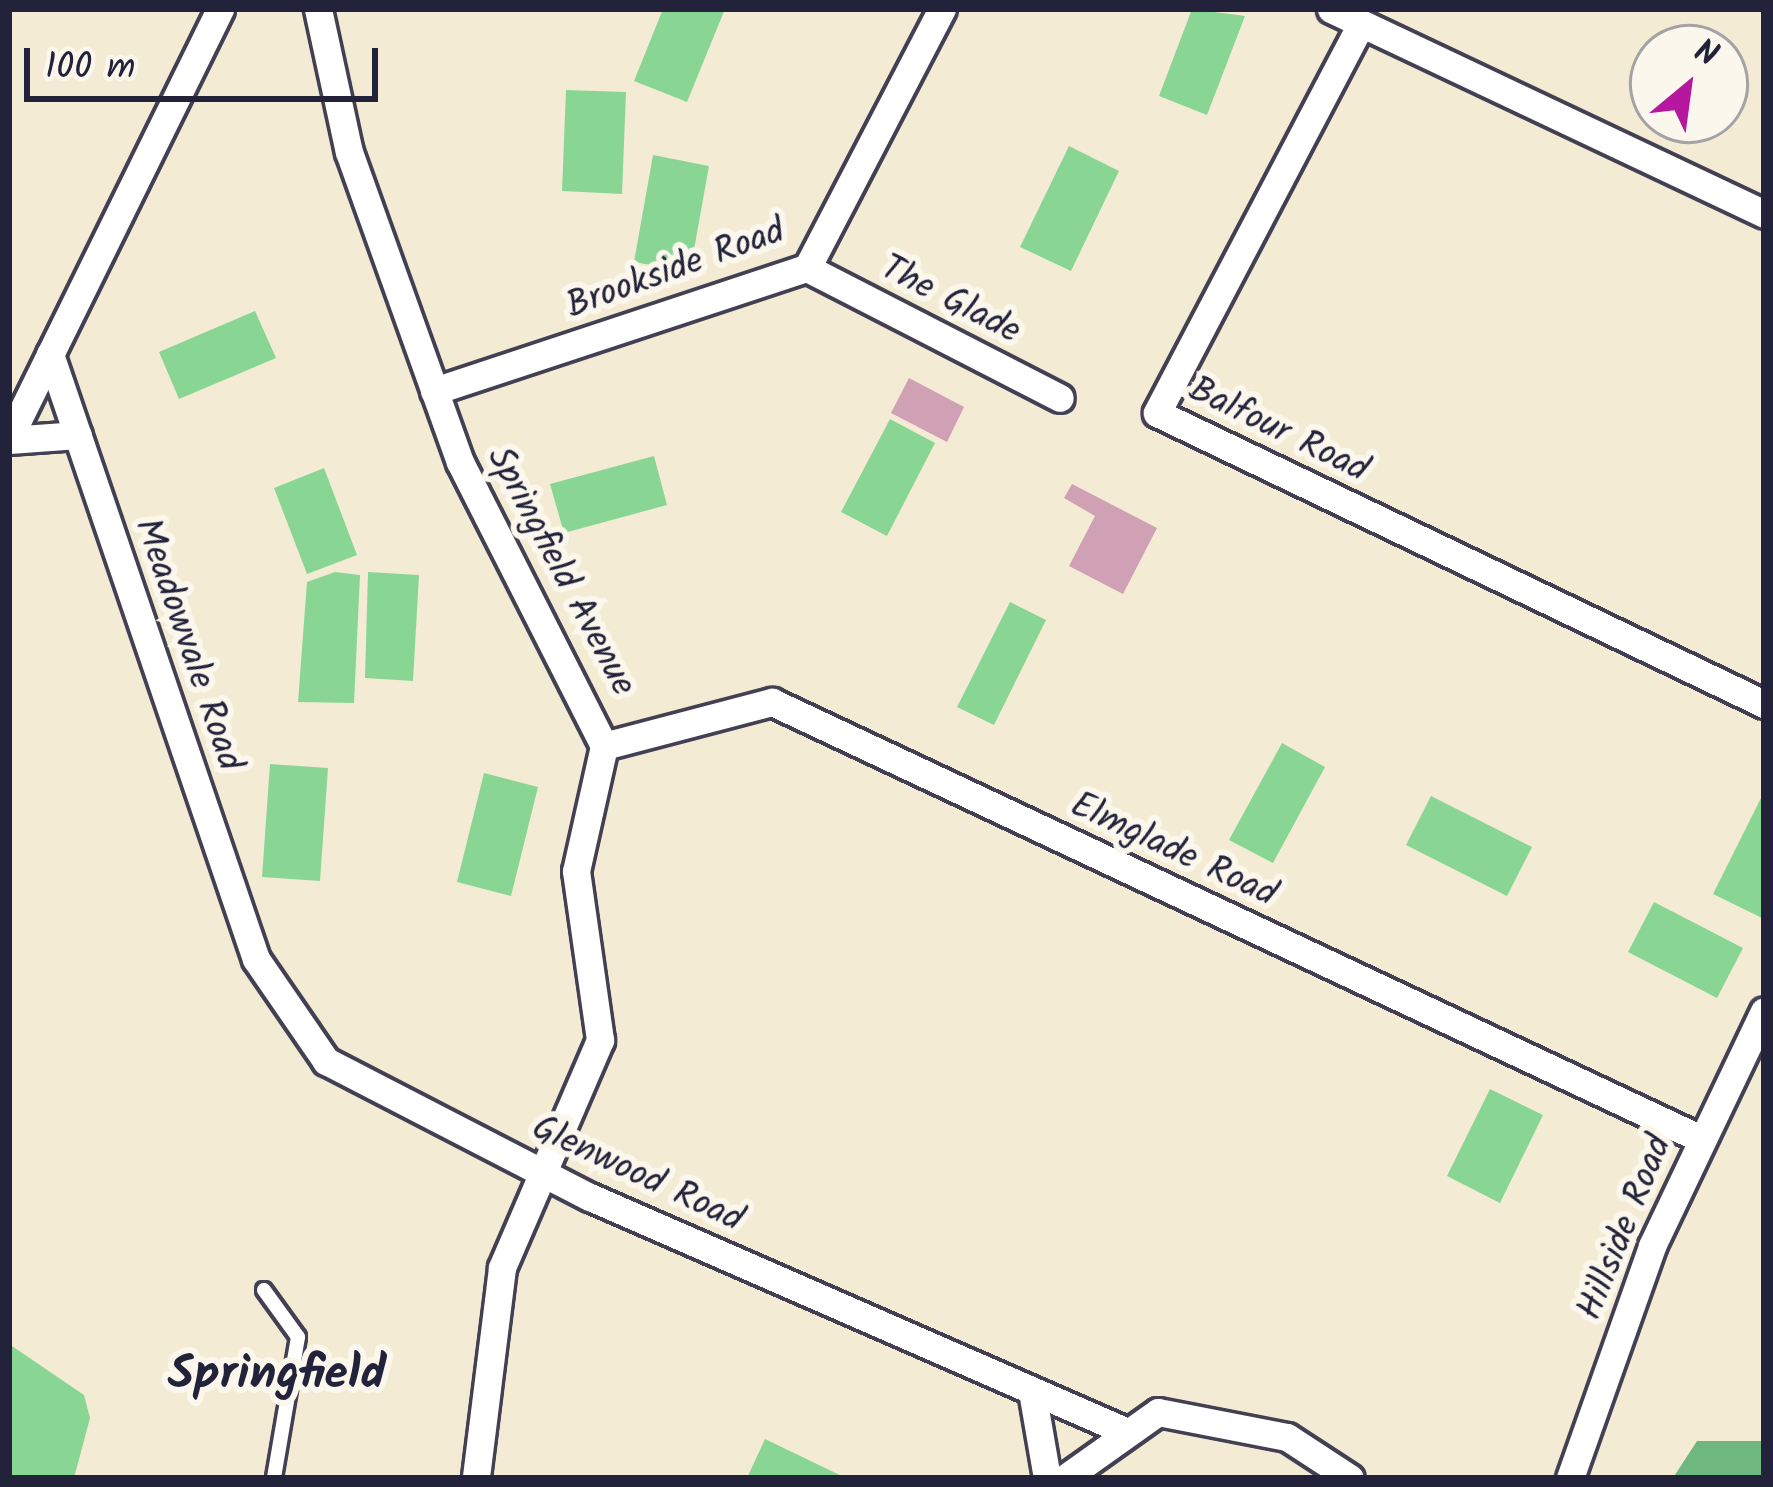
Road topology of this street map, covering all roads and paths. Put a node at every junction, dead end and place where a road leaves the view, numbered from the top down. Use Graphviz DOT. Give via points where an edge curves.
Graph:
graph roads {
  1 [pos="220,9"];
  2 [pos="318,9"];
  3 [pos="942,9"];
  4 [pos="1331,9"];
  5 [pos="1361,23"];
  6 [pos="1764,214"];
  7 [pos="807,268"];
  8 [pos="50,354"];
  9 [pos="434,391"];
  10 [pos="1060,398"];
  11 [pos="78,435"];
  12 [pos="9,439"];
  13 [pos="1764,704"];
  14 [pos="604,746"];
  15 [pos="256,959"];
  16 [pos="1764,1011"];
  17 [pos="1701,1139"];
  18 [pos="538,1170"];
  19 [pos="264,1290"];
  20 [pos="1033,1397"];
  21 [pos="1125,1432"];
  22 [pos="274,1478"];
  23 [pos="476,1478"];
  24 [pos="1047,1478"];
  25 [pos="1065,1478"];
  26 [pos="1350,1478"];
  27 [pos="1570,1478"];
  1 -- 8 [label="street"];
  2 -- 9 [label="street, Springfield Avenue" via="349,152"];
  3 -- 7 [label="street, Brookside Road"];
  4 -- 5 [label="street"];
  5 -- 6 [label="street"];
  5 -- 13 [label="street, Balfour Road" via="1157,412"];
  7 -- 9 [label="street, Brookside Road"];
  7 -- 10 [label="street, The Glade"];
  8 -- 11 [label="street, Meadowvale Road"];
  8 -- 12 [label="street"];
  9 -- 14 [label="street, Springfield Avenue"];
  11 -- 12 [label="street"];
  11 -- 15 [label="street, Meadowvale Road"];
  14 -- 17 [label="street, Elmglade Road" via="772,703"];
  14 -- 18 [label="street, Springfield Avenue" via="576,871 600,1040"];
  15 -- 18 [label="street, Glenwood Road" via="326,1061"];
  16 -- 17 [label="street, Hillside Road"];
  17 -- 27 [label="street, Hillside Road"];
  18 -- 20 [label="street, Glenwood Road"];
  18 -- 23 [label="street, Springfield Avenue" via="502,1268"];
  19 -- 22 [label="lane" via="298,1337"];
  20 -- 21 [label="street, Glenwood Road"];
  20 -- 24 [label="street"];
  21 -- 25 [label="street"];
  21 -- 26 [label="street" via="1158,1412 1287,1437"];
}
